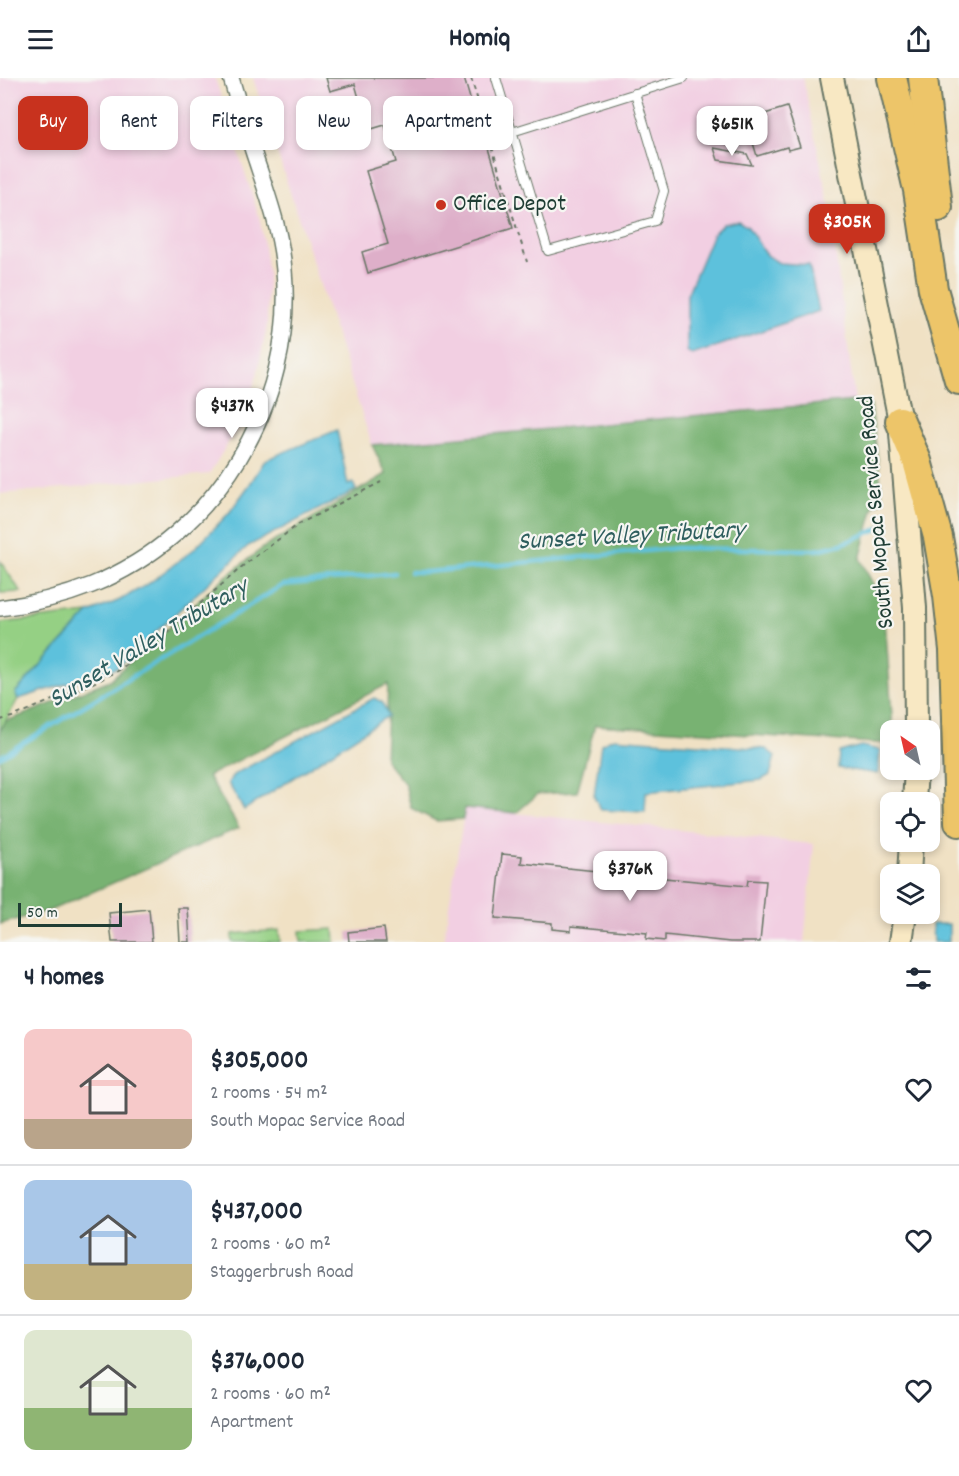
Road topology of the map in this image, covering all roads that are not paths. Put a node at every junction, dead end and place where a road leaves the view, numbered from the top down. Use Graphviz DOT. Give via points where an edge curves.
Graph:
graph roads {
  1 [pos="231,78"];
  2 [pos="495,78"];
  3 [pos="684,78"];
  4 [pos="832,78"];
  5 [pos="892,78"];
  6 [pos="923,78"];
  7 [pos="635,93"];
  8 [pos="501,96"];
  9 [pos="513,132"];
  10 [pos="513,135"];
  11 [pos="959,380"];
  12 [pos="900,421"];
  13 [pos="0,608"];
  14 [pos="916,720"];
  15 [pos="959,822"];
  16 [pos="903,924"];
  17 [pos="901,942"];
  1 -- 13 [label="street" via="271,206 284,270 285,317 280,350 255,429 218,489 186,524 151,553 113,576 78,590 49,600"];
  2 -- 8 [label="lane"];
  3 -- 7 [label="lane"];
  4 -- 12 [label="main road, South Mopac Service Road"];
  5 -- 11 [label="highway" via="918,190 933,289"];
  6 -- 11 [label="highway"];
  7 -- 9 [label="lane"];
  7 -- 10 [label="lane" via="664,191 654,221 548,251"];
  12 -- 14 [label="main road, South Mopac Service Road" via="915,608"];
  12 -- 15 [label="highway" via="917,461 938,537 948,596 954,650"];
  16 -- 17 [label="main road"];
}
